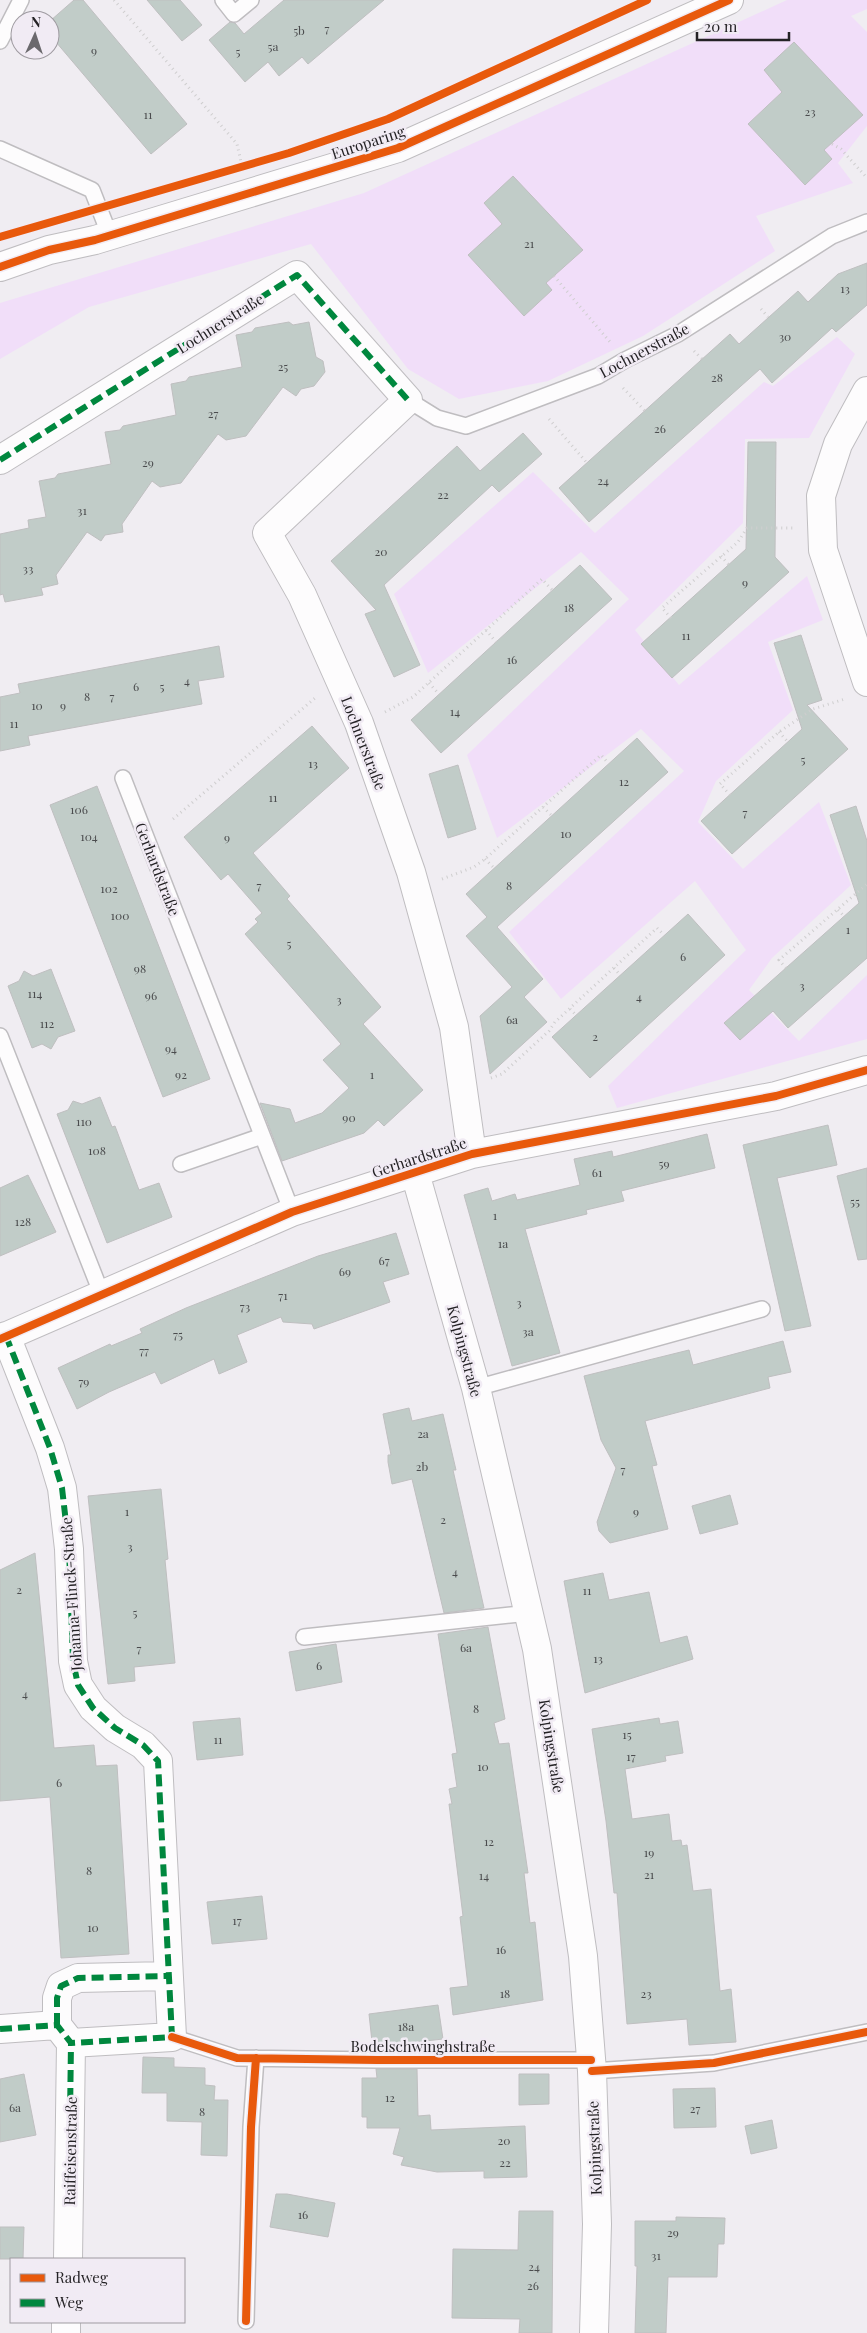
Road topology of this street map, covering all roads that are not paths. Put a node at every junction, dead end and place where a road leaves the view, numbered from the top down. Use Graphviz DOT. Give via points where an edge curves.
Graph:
graph roads {
  1 [pos="22,0"];
  2 [pos="223,0"];
  3 [pos="251,0"];
  4 [pos="729,0"];
  5 [pos="0,41"];
  6 [pos="0,149"];
  7 [pos="867,222"];
  8 [pos="110,236"];
  9 [pos="0,267"];
  10 [pos="867,391"];
  11 [pos="408,400"];
  12 [pos="0,460"];
  13 [pos="858,690"];
  14 [pos="123,778"];
  15 [pos="0,1036"];
  16 [pos="867,1070"];
  17 [pos="262,1136"];
  18 [pos="472,1154"];
  19 [pos="181,1164"];
  20 [pos="415,1172"];
  21 [pos="292,1212"];
  22 [pos="102,1295"];
  23 [pos="762,1309"];
  24 [pos="3,1338"];
  25 [pos="476,1388"];
  26 [pos="528,1613"];
  27 [pos="304,1637"];
  28 [pos="168,1976"];
  29 [pos="0,2029"];
  30 [pos="867,2032"];
  31 [pos="64,2034"];
  32 [pos="172,2037"];
  33 [pos="256,2058"];
  34 [pos="591,2065"];
  35 [pos="68,2258"];
  36 [pos="246,2321"];
  37 [pos="594,2333"];
  1 -- 5 [label="lane"];
  2 -- 3 [label="lane" via="234,14"];
  4 -- 8 [label="street, Europaring" via="398,148"];
  6 -- 8 [label="lane" via="92,190"];
  7 -- 11 [label="lane, Lochnerstraße" via="832,236 678,334 608,371 466,426 437,418"];
  8 -- 9 [label="street, Europaring" via="49,250"];
  10 -- 13 [label="street" via="838,444 821,496 823,550"];
  11 -- 12 [label="street, Lochnerstraße" via="297,274"];
  11 -- 18 [label="street, Lochnerstraße" via="267,533 302,594 359,723 415,888 454,1027"];
  14 -- 17 [label="lane, Gerhardstraße"];
  15 -- 22 [label="lane"];
  16 -- 18 [label="street, Gerhardstraße" via="776,1096"];
  17 -- 19 [label="lane"];
  17 -- 21 [label="lane, Gerhardstraße"];
  18 -- 20 [label="street, Gerhardstraße"];
  20 -- 21 [label="street, Gerhardstraße"];
  20 -- 25 [label="street, Kolpingstraße"];
  21 -- 22 [label="street, Gerhardstraße"];
  22 -- 24 [label="street, Gerhardstraße"];
  23 -- 25 [label="lane"];
  24 -- 28 [label="street, Johanna-Flinck-Straße" via="50,1448 62,1488 69,1549 73,1660 78,1686 93,1708 115,1728 143,1745 158,1762"];
  25 -- 26 [label="street, Kolpingstraße"];
  26 -- 27 [label="lane"];
  26 -- 34 [label="street, Kolpingstraße" via="537,1650 581,1946"];
  28 -- 31 [label="street" via="78,1978 62,1986 57,1998"];
  28 -- 32 [label="street, Johanna-Flinck-Straße"];
  29 -- 31 [label="street, Bodelschwinghstraße"];
  30 -- 34 [label="lane, Bodelschwinghstraße" via="714,2062"];
  31 -- 32 [label="street, Bodelschwinghstraße"];
  31 -- 35 [label="street, Raiffeisenstraße"];
  32 -- 33 [label="lane, Bodelschwinghstraße" via="221,2054"];
  33 -- 34 [label="lane, Bodelschwinghstraße"];
  33 -- 36 [label="lane"];
  34 -- 37 [label="street, Kolpingstraße" via="597,2224"];
}
